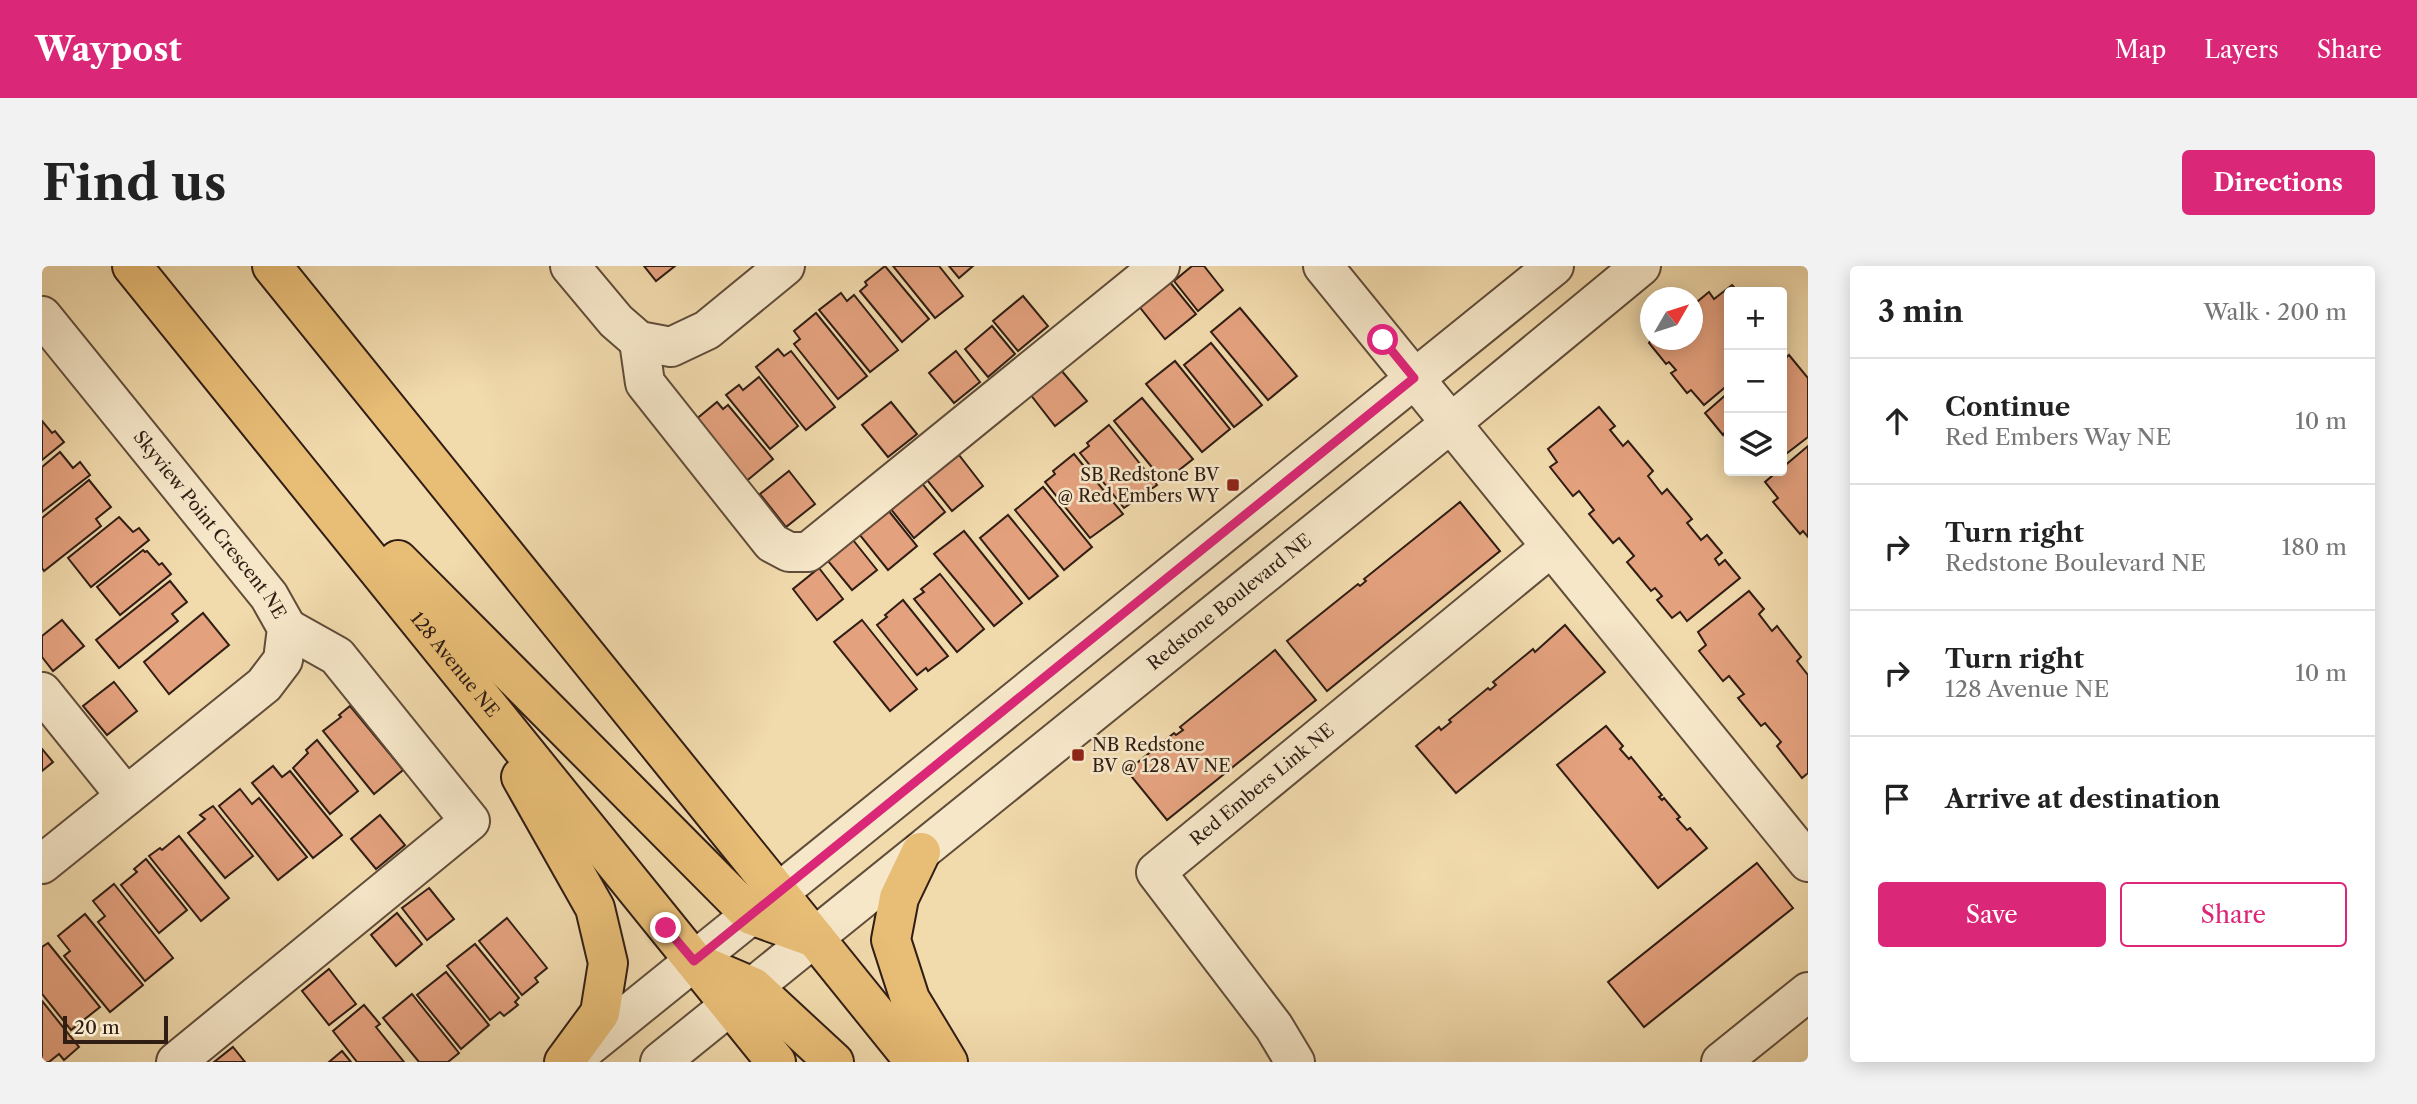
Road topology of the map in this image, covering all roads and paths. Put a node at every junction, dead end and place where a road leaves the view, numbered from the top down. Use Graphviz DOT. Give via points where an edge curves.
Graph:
graph roads {
  1 [pos="132,266"];
  2 [pos="272,266"];
  3 [pos="570,266"];
  4 [pos="785,266"];
  5 [pos="1160,266"];
  6 [pos="1323,266"];
  7 [pos="1554,266"];
  8 [pos="1641,266"];
  9 [pos="42,316"];
  10 [pos="639,341"];
  11 [pos="1414,378"];
  12 [pos="1451,423"];
  13 [pos="267,433"];
  14 [pos="1551,547"];
  15 [pos="287,628"];
  16 [pos="470,683"];
  17 [pos="42,692"];
  18 [pos="126,796"];
  19 [pos="921,852"];
  20 [pos="1808,862"];
  21 [pos="42,864"];
  22 [pos="764,904"];
  23 [pos="815,938"];
  24 [pos="694,961"];
  25 [pos="1808,992"];
  26 [pos="742,996"];
  27 [pos="176,1062"];
  28 [pos="564,1062"];
  29 [pos="570,1062"];
  30 [pos="660,1062"];
  31 [pos="776,1062"];
  32 [pos="834,1062"];
  33 [pos="915,1062"];
  34 [pos="948,1062"];
  35 [pos="1296,1062"];
  36 [pos="1721,1062"];
  1 -- 13 [label="main road, 128 Avenue NE"];
  2 -- 22 [label="main road"];
  3 -- 10 [label="street"];
  4 -- 10 [label="street" via="707,330 671,348"];
  5 -- 10 [label="street" via="808,552 789,552 772,543 645,383"];
  6 -- 11 [label="street"];
  7 -- 11 [label="street"];
  8 -- 12 [label="street, Redstone Boulevard NE"];
  9 -- 15 [label="street, Skyview Point Crescent NE" via="269,596"];
  11 -- 12 [label="street"];
  11 -- 22 [label="street"];
  12 -- 14 [label="street"];
  12 -- 19 [label="street, Redstone Boulevard NE"];
  13 -- 16 [label="main road, 128 Avenue NE"];
  13 -- 22 [label="main road"];
  14 -- 20 [label="street"];
  14 -- 35 [label="street, Red Embers Link NE" via="1156,872"];
  15 -- 18 [label="street, Skyview Point Crescent NE" via="283,660 264,685"];
  15 -- 27 [label="street" via="337,656 470,821"];
  16 -- 24 [label="main road, 128 Avenue NE"];
  16 -- 28 [label="main road" via="595,908 608,962 600,1013"];
  17 -- 18 [label="street"];
  18 -- 21 [label="street, Skyview Point Crescent NE"];
  19 -- 23 [label="street, Redstone Boulevard NE"];
  19 -- 34 [label="main road" via="899,898 891,940 910,999"];
  22 -- 23 [label="main road"];
  22 -- 24 [label="street"];
  23 -- 26 [label="street, Redstone Boulevard NE"];
  23 -- 33 [label="main road"];
  24 -- 26 [label="main road, 128 Avenue NE"];
  24 -- 29 [label="street"];
  25 -- 36 [label="street"];
  26 -- 30 [label="street, Redstone Boulevard NE"];
  26 -- 31 [label="main road, 128 Avenue NE"];
  26 -- 32 [label="main road"];
}
